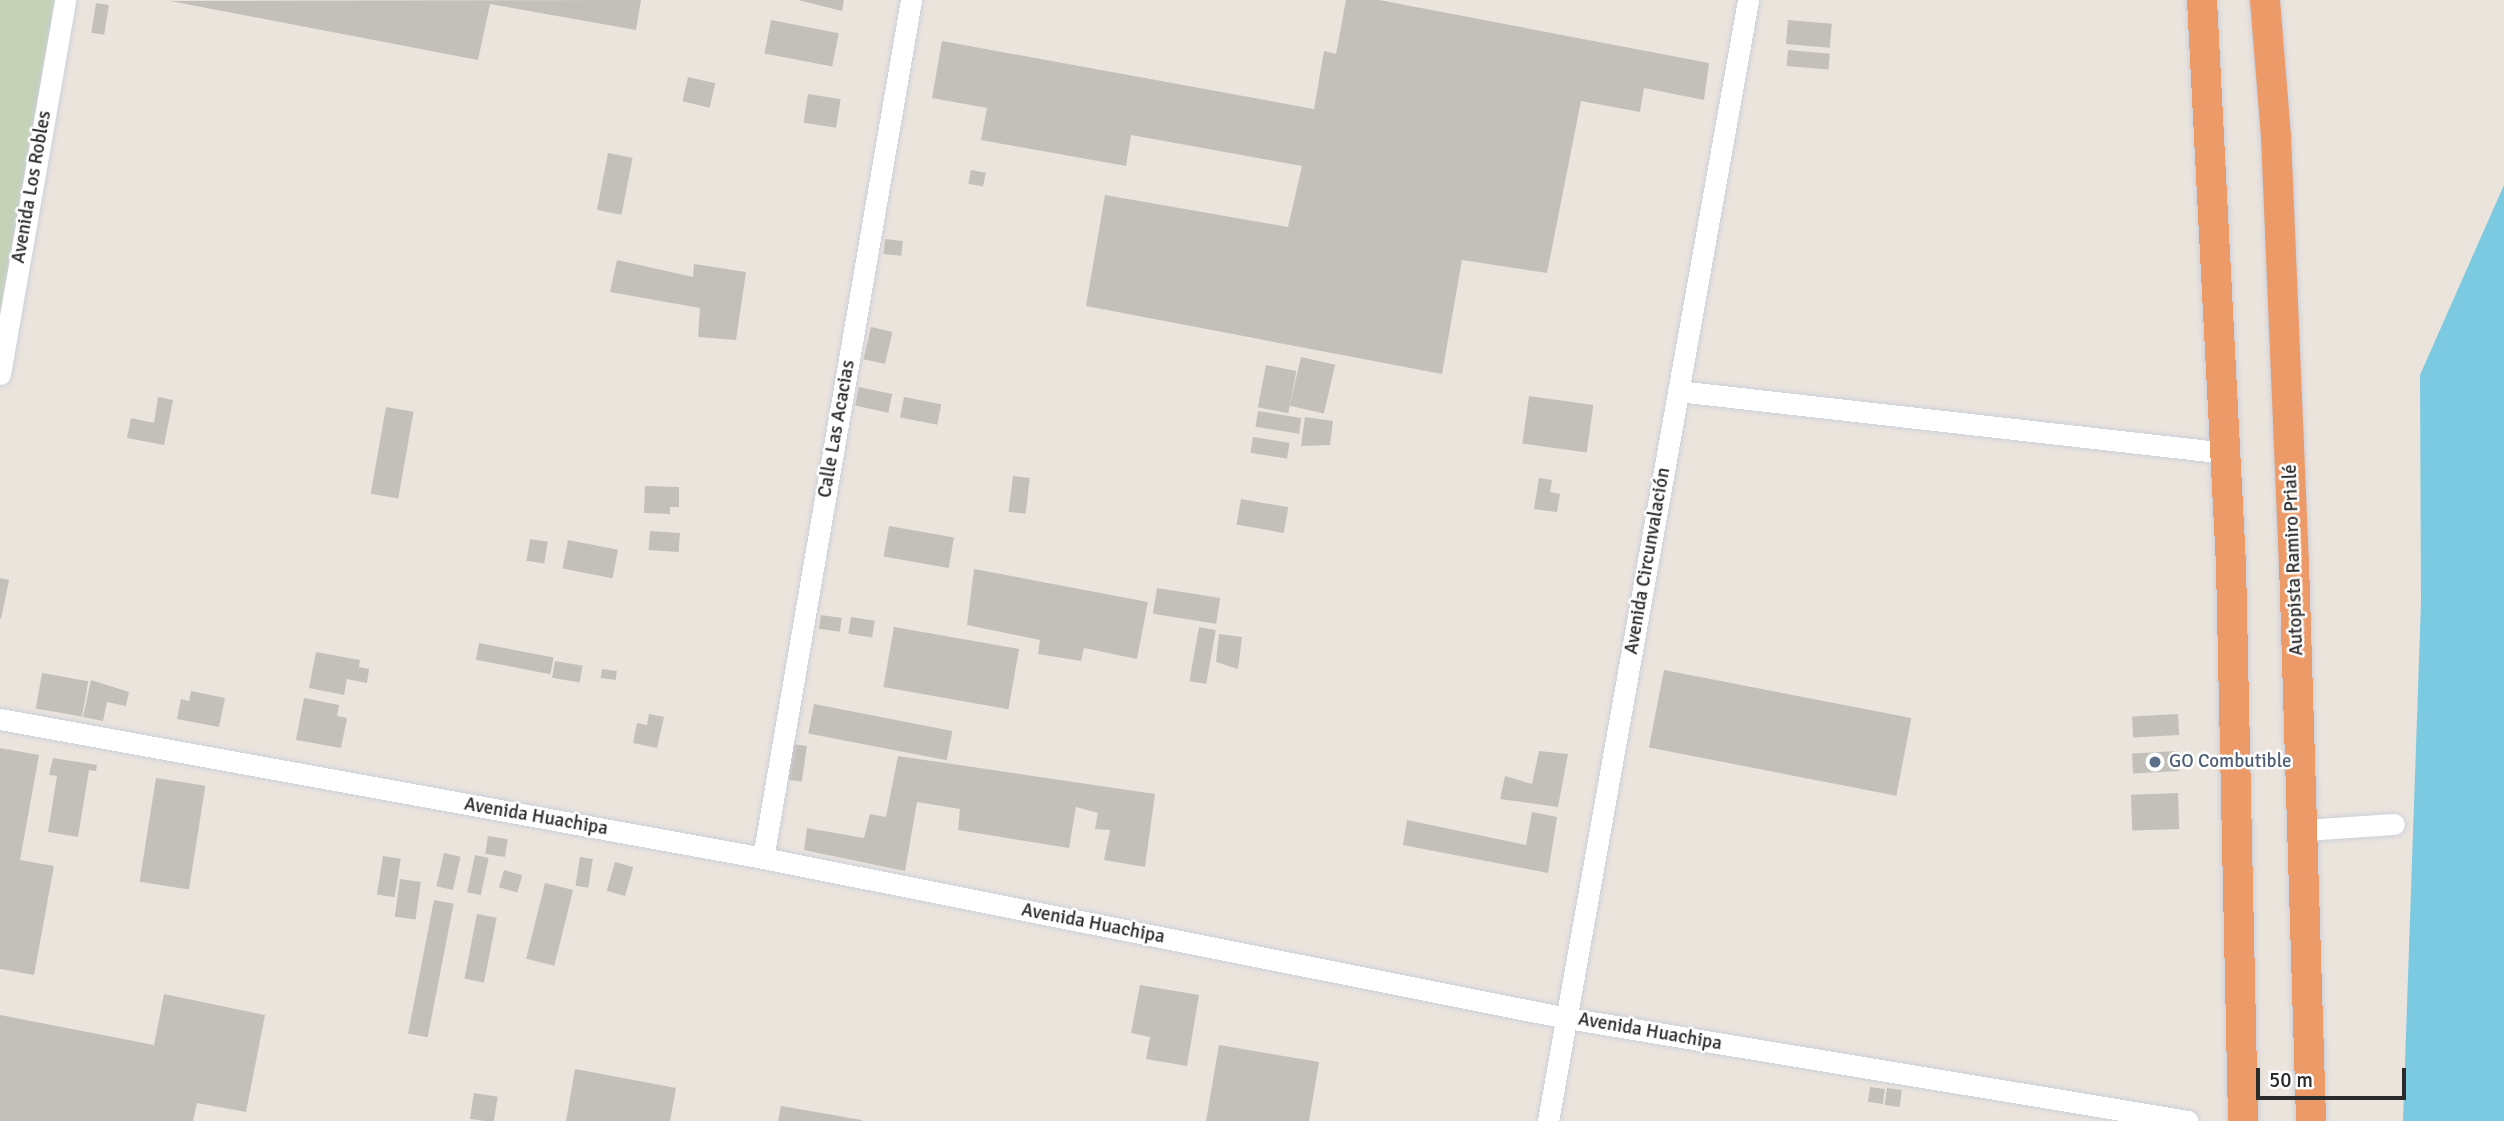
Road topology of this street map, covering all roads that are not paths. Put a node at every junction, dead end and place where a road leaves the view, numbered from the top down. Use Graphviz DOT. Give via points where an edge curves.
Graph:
graph roads {
  1 [pos="65,0"];
  2 [pos="911,0"];
  3 [pos="1748,0"];
  4 [pos="2202,0"];
  5 [pos="2265,0"];
  6 [pos="0,374"];
  7 [pos="1678,391"];
  8 [pos="2226,453"];
  9 [pos="0,719"];
  10 [pos="2394,824"];
  11 [pos="2304,830"];
  12 [pos="763,858"];
  13 [pos="1566,1017"];
  14 [pos="2181,1120"];
  15 [pos="1548,1121"];
  16 [pos="2243,1121"];
  17 [pos="2311,1121"];
  1 -- 6 [label="street, Avenida Los Robles"];
  2 -- 12 [label="street, Calle Las Acacias"];
  3 -- 7 [label="street, Avenida Circunvalación"];
  4 -- 8 [label="highway"];
  5 -- 11 [label="highway, Autopista Ramiro Prialé" via="2276,136"];
  7 -- 8 [label="street"];
  7 -- 13 [label="street, Avenida Circunvalación"];
  8 -- 16 [label="highway"];
  9 -- 12 [label="street, Avenida Huachipa"];
  10 -- 11 [label="street"];
  11 -- 17 [label="highway, Autopista Ramiro Prialé"];
  12 -- 13 [label="street, Avenida Huachipa"];
  13 -- 14 [label="street, Avenida Huachipa"];
  13 -- 15 [label="street, Avenida Circunvalación"];
}
